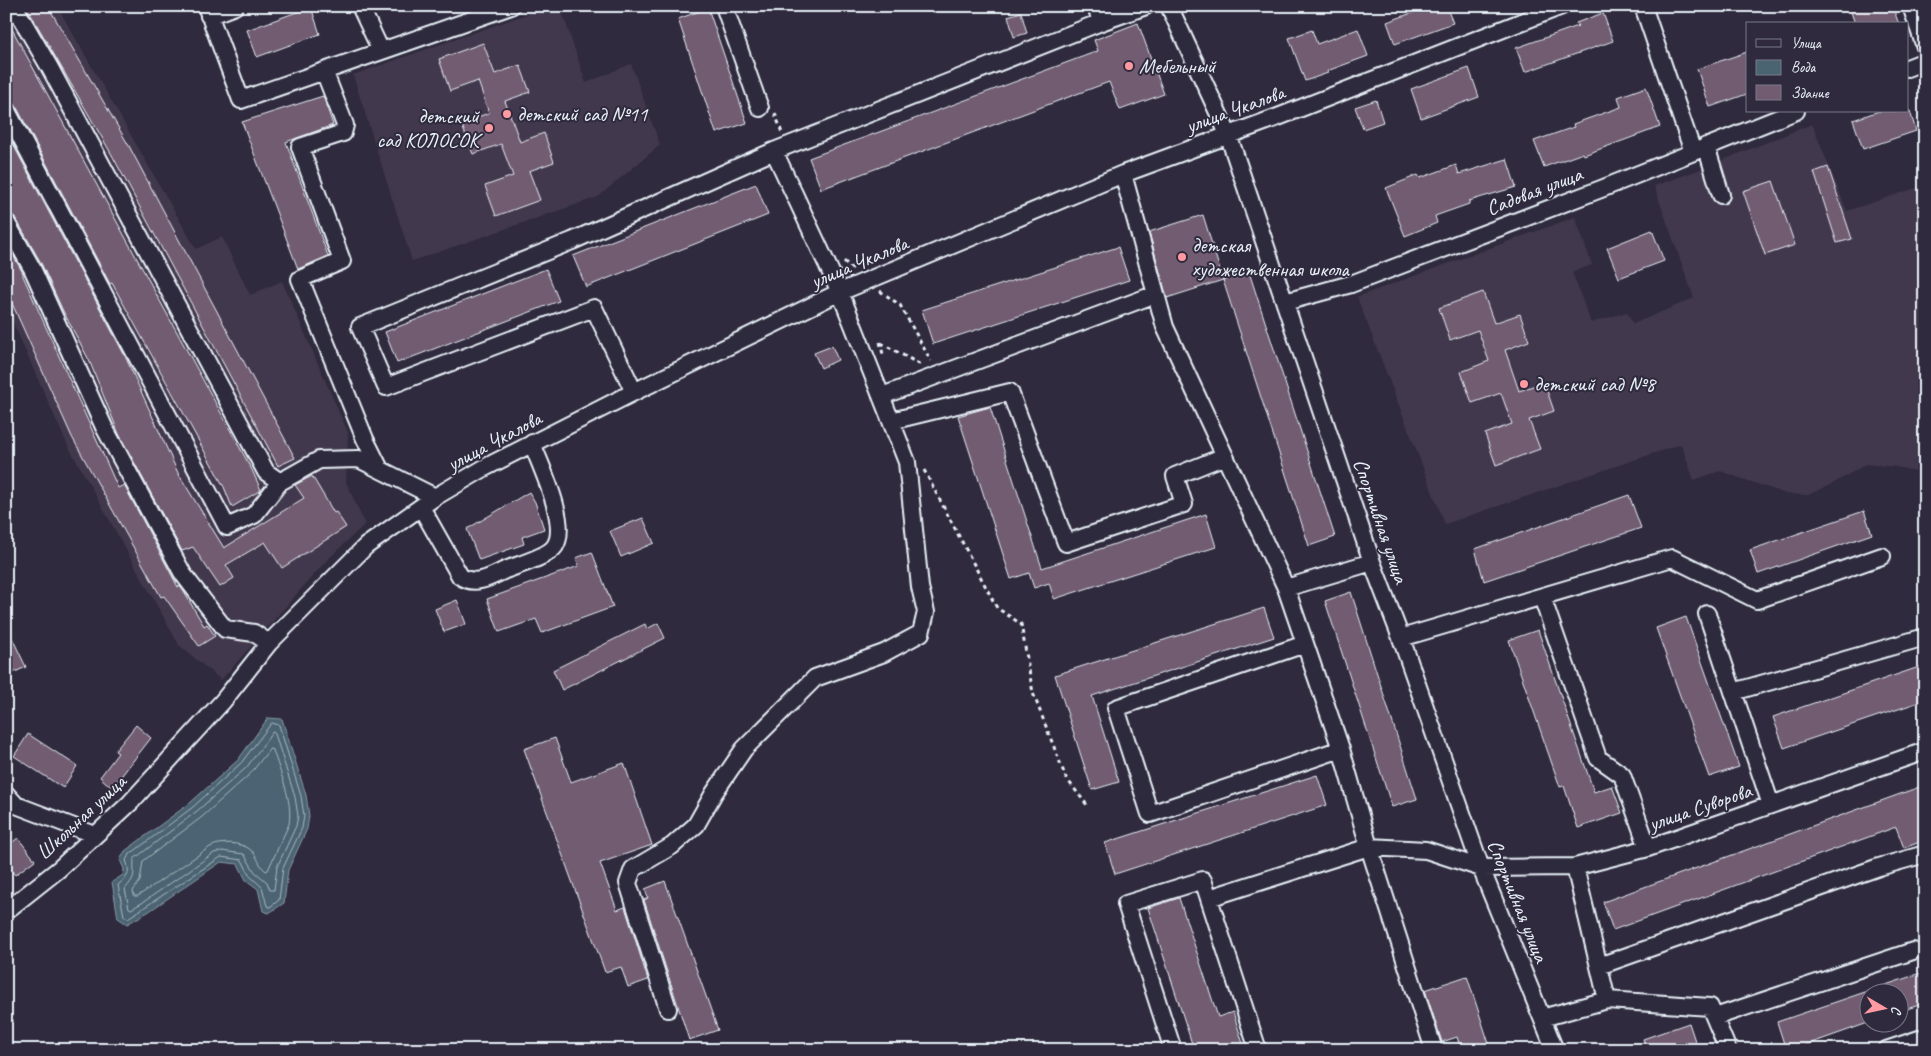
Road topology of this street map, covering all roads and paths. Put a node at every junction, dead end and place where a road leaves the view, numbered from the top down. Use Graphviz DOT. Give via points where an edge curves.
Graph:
graph roads {
  1 [pos="14,6"];
  2 [pos="235,6"];
  3 [pos="360,6"];
  4 [pos="510,6"];
  5 [pos="724,6"];
  6 [pos="1146,6"];
  7 [pos="1169,6"];
  8 [pos="1562,6"];
  9 [pos="1643,6"];
  10 [pos="1911,6"];
  11 [pos="207,11"];
  12 [pos="479,11"];
  13 [pos="1099,14"];
  14 [pos="1925,47"];
  15 [pos="381,51"];
  16 [pos="1925,61"];
  17 [pos="1908,68"];
  18 [pos="324,71"];
  19 [pos="760,108"];
  20 [pos="6,109"];
  21 [pos="1793,112"];
  22 [pos="1228,134"];
  23 [pos="1700,149"];
  24 [pos="774,151"];
  25 [pos="1122,174"];
  26 [pos="1721,195"];
  27 [pos="6,222"];
  28 [pos="864,282"];
  29 [pos="840,292"];
  30 [pos="1156,294"];
  31 [pos="1285,302"];
  32 [pos="855,328"];
  33 [pos="880,342"];
  34 [pos="885,359"];
  35 [pos="939,375"];
  36 [pos="634,392"];
  37 [pos="882,396"];
  38 [pos="891,421"];
  39 [pos="532,444"];
  40 [pos="1225,456"];
  41 [pos="923,467"];
  42 [pos="380,469"];
  43 [pos="280,482"];
  44 [pos="435,497"];
  45 [pos="420,507"];
  46 [pos="1882,556"];
  47 [pos="1372,562"];
  48 [pos="1286,588"];
  49 [pos="1542,597"];
  50 [pos="1707,614"];
  51 [pos="1925,637"];
  52 [pos="1401,638"];
  53 [pos="269,643"];
  54 [pos="1305,644"];
  55 [pos="1733,692"];
  56 [pos="223,701"];
  57 [pos="1341,749"];
  58 [pos="1925,750"];
  59 [pos="6,794"];
  60 [pos="1087,805"];
  61 [pos="1772,805"];
  62 [pos="95,836"];
  63 [pos="1369,847"];
  64 [pos="1648,848"];
  65 [pos="1925,854"];
  66 [pos="1575,867"];
  67 [pos="1481,868"];
  68 [pos="1209,898"];
  69 [pos="6,911"];
  70 [pos="1912,951"];
  71 [pos="1599,966"];
  72 [pos="1607,1000"];
  73 [pos="668,1008"];
  74 [pos="1715,1017"];
  75 [pos="1542,1018"];
  76 [pos="1925,1037"];
  77 [pos="1173,1050"];
  78 [pos="1258,1050"];
  79 [pos="1434,1050"];
  80 [pos="1554,1050"];
  81 [pos="1728,1050"];
  82 [pos="1886,1050"];
  1 -- 43 [label="street" via="266,472"];
  2 -- 11 [label="street"];
  3 -- 15 [label="street"];
  4 -- 12 [label="street"];
  5 -- 19 [label="street"];
  6 -- 13 [label="street"];
  7 -- 22 [label="street, Спортивная улица"];
  8 -- 22 [label="street, улица Чкалова"];
  9 -- 23 [label="street"];
  10 -- 14 [label="street"];
  11 -- 18 [label="street" via="241,100"];
  12 -- 15 [label="street"];
  13 -- 24 [label="street"];
  15 -- 18 [label="street"];
  16 -- 17 [label="street"];
  18 -- 42 [label="street" via="345,126 343,133 300,147 342,261 300,279"];
  20 -- 43 [label="street" via="227,527 254,515"];
  21 -- 23 [label="street, Садовая улица"];
  22 -- 25 [label="street, улица Чкалова"];
  22 -- 31 [label="street, Спортивная улица"];
  23 -- 26 [label="street"];
  23 -- 31 [label="street, Садовая улица" via="1351,284"];
  24 -- 29 [label="street"];
  24 -- 36 [label="street" via="572,241 360,327 386,387 594,308"];
  25 -- 28 [label="street, улица Чкалова"];
  25 -- 30 [label="street"];
  27 -- 53 [label="street" via="32,268 104,427 183,574 225,629 254,633"];
  28 -- 29 [label="street, улица Чкалова"];
  28 -- 35 [label="path" via="900,305"];
  29 -- 32 [label="street"];
  29 -- 36 [label="street, улица Чкалова"];
  30 -- 35 [label="street"];
  30 -- 40 [label="street" via="1165,327"];
  31 -- 47 [label="street, Спортивная улица"];
  32 -- 33 [label="path"];
  32 -- 37 [label="street"];
  33 -- 34 [label="path"];
  33 -- 35 [label="path"];
  35 -- 37 [label="street"];
  36 -- 39 [label="street, улица Чкалова"];
  37 -- 38 [label="street"];
  38 -- 40 [label="street" via="1010,392 1066,543 1184,504 1175,476"];
  38 -- 73 [label="street" via="907,462 920,587 926,612 921,633 884,653 815,678 744,749 696,825 672,846 633,869 628,883"];
  39 -- 44 [label="street, улица Чкалова"];
  39 -- 45 [label="street" via="559,517 560,532 554,546 544,554 486,579 466,580 460,576"];
  40 -- 48 [label="street"];
  41 -- 60 [label="path" via="997,608 1021,624 1033,693 1066,778"];
  42 -- 43 [label="street" via="359,459 319,460"];
  42 -- 44 [label="street"];
  44 -- 45 [label="street, улица Чкалова"];
  45 -- 53 [label="street, улица Чкалова" via="366,546"];
  46 -- 49 [label="street" via="1757,600 1672,558"];
  47 -- 48 [label="street"];
  47 -- 52 [label="street, Спортивная улица"];
  48 -- 54 [label="street"];
  49 -- 52 [label="street"];
  49 -- 64 [label="street" via="1598,758 1622,775"];
  50 -- 55 [label="street"];
  51 -- 55 [label="street"];
  52 -- 67 [label="street, Спортивная улица"];
  53 -- 56 [label="street, улица Чкалова"];
  54 -- 57 [label="street"];
  54 -- 57 [label="street" via="1116,708 1150,814"];
  55 -- 61 [label="street"];
  56 -- 62 [label="street, Школьная улица" via="130,803"];
  57 -- 63 [label="street"];
  58 -- 61 [label="street, улица Суворова"];
  59 -- 62 [label="street" via="16,805"];
  61 -- 64 [label="street, улица Суворова"];
  62 -- 69 [label="street, Школьная улица"];
  63 -- 67 [label="street, улица Суворова" via="1426,850"];
  63 -- 68 [label="street"];
  63 -- 79 [label="street"];
  64 -- 66 [label="street, улица Суворова"];
  65 -- 71 [label="street" via="1879,867"];
  66 -- 67 [label="street, улица Суворова"];
  66 -- 71 [label="street"];
  67 -- 75 [label="street, Спортивная улица"];
  68 -- 77 [label="street" via="1203,880 1126,904"];
  68 -- 78 [label="street"];
  70 -- 74 [label="street"];
  71 -- 72 [label="street"];
  72 -- 74 [label="street" via="1710,1007"];
  72 -- 75 [label="street"];
  74 -- 81 [label="street"];
  75 -- 80 [label="street, Спортивная улица"];
  76 -- 82 [label="street"];
}
